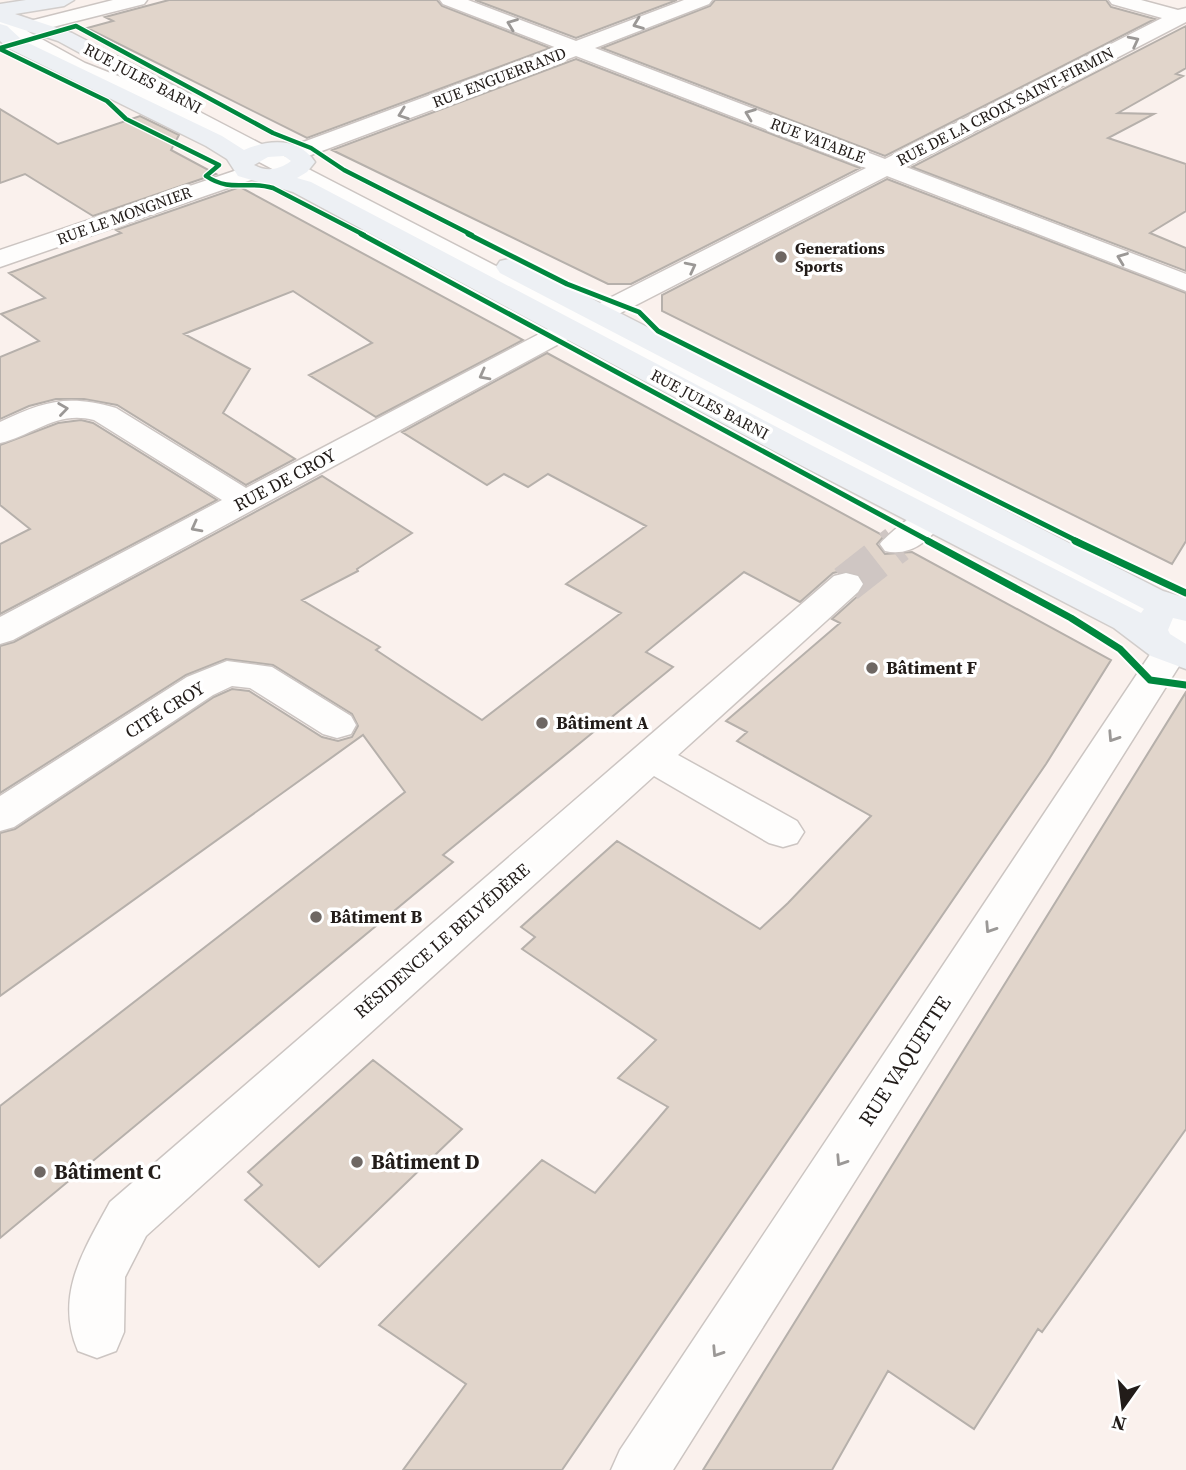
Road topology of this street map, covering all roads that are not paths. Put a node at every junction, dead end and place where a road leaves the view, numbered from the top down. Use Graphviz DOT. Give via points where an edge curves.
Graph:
graph roads {
  1 [pos="14,0"];
  2 [pos="37,0"];
  3 [pos="64,0"];
  4 [pos="136,0"];
  5 [pos="450,0"];
  6 [pos="702,0"];
  7 [pos="1119,0"];
  8 [pos="0,8"];
  9 [pos="1183,16"];
  10 [pos="0,18"];
  11 [pos="33,26"];
  12 [pos="0,30"];
  13 [pos="575,48"];
  14 [pos="274,162"];
  15 [pos="887,166"];
  16 [pos="0,259"];
  17 [pos="1186,283"];
  18 [pos="600,314"];
  19 [pos="569,329"];
  20 [pos="0,434"];
  21 [pos="853,446"];
  22 [pos="800,452"];
  23 [pos="245,501"];
  24 [pos="928,519"];
  25 [pos="897,544"];
  26 [pos="846,584"];
  27 [pos="0,632"];
  28 [pos="1176,637"];
  29 [pos="337,725"];
  30 [pos="651,757"];
  31 [pos="0,816"];
  32 [pos="783,832"];
  33 [pos="97,1332"];
  34 [pos="640,1470"];
  1 -- 8 [label="main road"];
  2 -- 8 [label="street"];
  3 -- 8 [label="main road"];
  4 -- 11 [label="street"];
  13 -- 5 [label="street, RUE VATABLE, one-way"];
  6 -- 13 [label="street, RUE ENGUERRAND, one-way"];
  7 -- 9 [label="street"];
  15 -- 9 [label="street, RUE DE LA CROIX SAINT-FIRMIN, one-way"];
  10 -- 11 [label="main road, RUE JULES BARNI"];
  10 -- 14 [label="street" via="27,40 82,70 161,101"];
  11 -- 14 [label="main road, RUE JULES BARNI" via="65,37 255,140"];
  12 -- 14 [label="main road, RUE JULES BARNI" via="15,44 233,152"];
  13 -- 14 [label="street, RUE ENGUERRAND, one-way"];
  15 -- 13 [label="street, RUE VATABLE, one-way"];
  14 -- 16 [label="street, RUE LE MONGNIER"];
  14 -- 18 [label="main road, RUE JULES BARNI"];
  14 -- 19 [label="main road, RUE JULES BARNI" via="302,187"];
  14 -- 21 [label="street" via="812,442"];
  17 -- 15 [label="street, RUE VATABLE, one-way"];
  18 -- 15 [label="street, RUE DE LA CROIX SAINT-FIRMIN, one-way"];
  18 -- 21 [label="main road, RUE JULES BARNI"];
  19 -- 22 [label="main road, RUE JULES BARNI"];
  19 -- 23 [label="street, RUE DE CROY, one-way"];
  20 -- 23 [label="street, one-way" via="55,409 85,407 105,414"];
  21 -- 28 [label="main road, RUE JULES BARNI" via="1151,599"];
  22 -- 24 [label="main road, RUE JULES BARNI"];
  22 -- 28 [label="street" via="848,459"];
  23 -- 27 [label="street, RUE DE CROY, one-way"];
  24 -- 25 [label="street"];
  24 -- 28 [label="main road, RUE JULES BARNI" via="1127,620"];
  26 -- 30 [label="street, RÉSIDENCE LE BELVÉDÈRE"];
  28 -- 34 [label="street, RUE VAQUETTE, one-way"];
  29 -- 31 [label="street, CITÉ CROY" via="260,676 227,673"];
  30 -- 32 [label="street"];
  30 -- 33 [label="street, RÉSIDENCE LE BELVÉDÈRE" via="128,1220 99,1274"];
}
